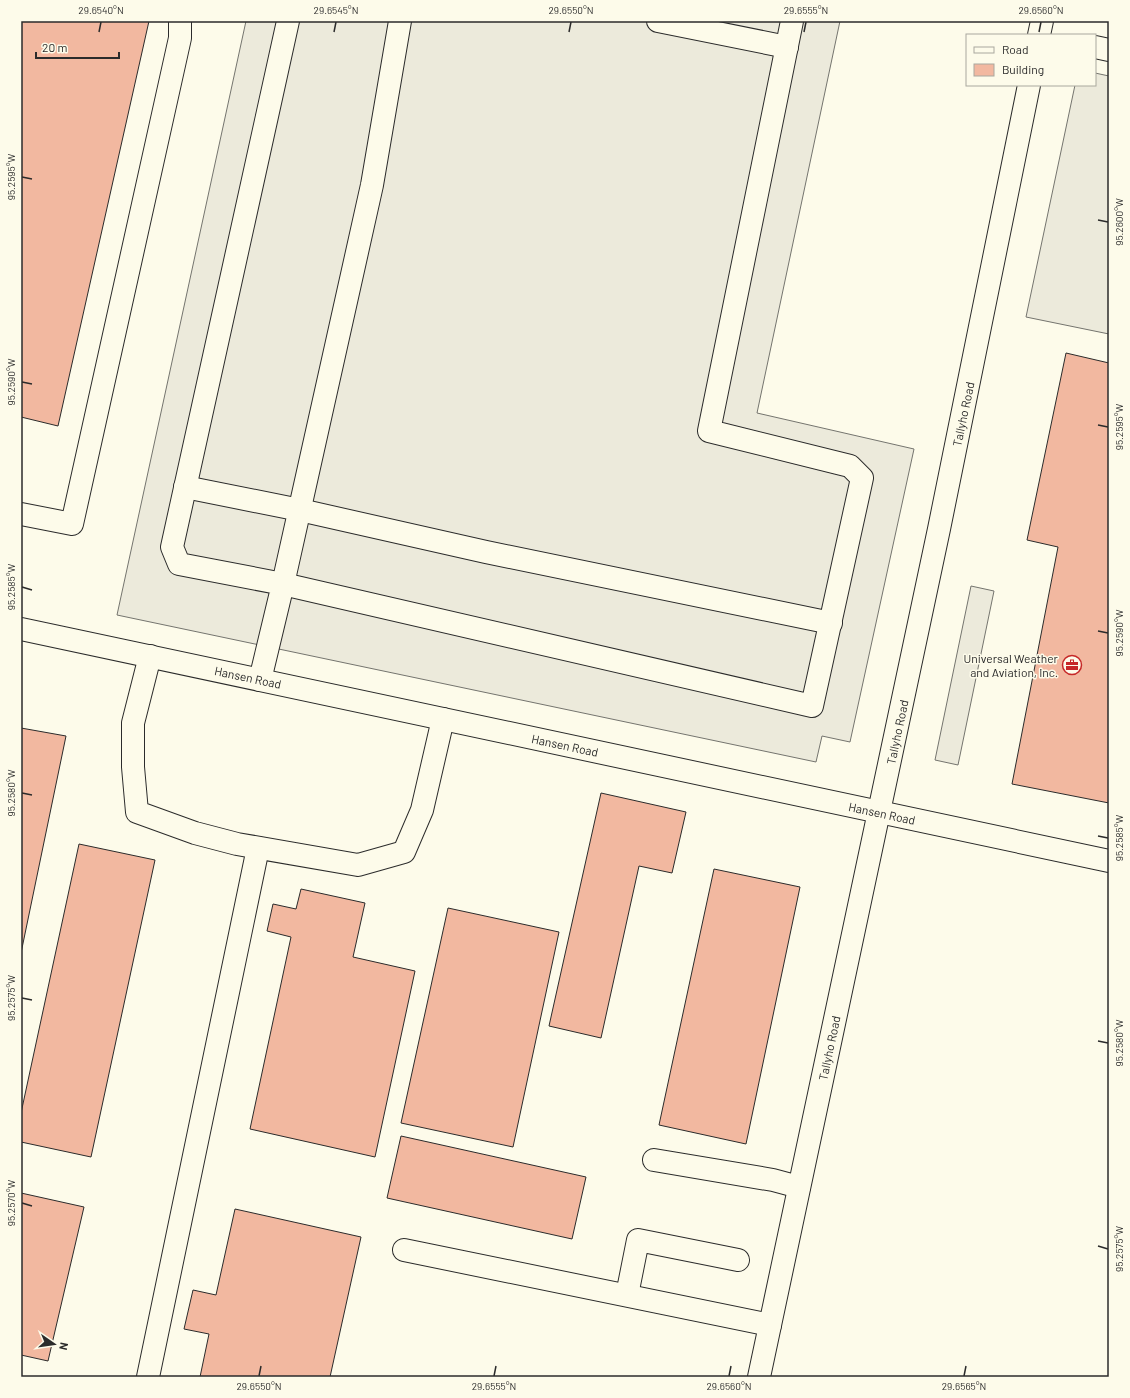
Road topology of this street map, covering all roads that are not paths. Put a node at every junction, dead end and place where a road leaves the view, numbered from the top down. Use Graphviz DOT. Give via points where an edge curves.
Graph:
graph roads {
  1 [pos="180,21"];
  2 [pos="288,21"];
  3 [pos="400,21"];
  4 [pos="658,21"];
  5 [pos="792,21"];
  6 [pos="1042,21"];
  7 [pos="1040,34"];
  8 [pos="787,46"];
  9 [pos="1096,47"];
  10 [pos="1109,50"];
  11 [pos="1029,86"];
  12 [pos="185,487"];
  13 [pos="300,510"];
  14 [pos="21,514"];
  15 [pos="283,584"];
  16 [pos="831,623"];
  17 [pos="21,629"];
  18 [pos="150,656"];
  19 [pos="260,680"];
  20 [pos="443,719"];
  21 [pos="880,812"];
  22 [pos="258,848"];
  23 [pos="1109,861"];
  24 [pos="654,1160"];
  25 [pos="799,1187"];
  26 [pos="404,1250"];
  27 [pos="738,1260"];
  28 [pos="627,1295"];
  29 [pos="770,1325"];
  30 [pos="148,1377"];
  31 [pos="759,1377"];
  1 -- 14 [label="street" via="180,38 72,524"];
  2 -- 12 [label="street"];
  3 -- 13 [label="street" via="372,185"];
  4 -- 8 [label="street"];
  5 -- 8 [label="street"];
  6 -- 7 [label="street"];
  8 -- 16 [label="street" via="709,431 850,466 862,478"];
  9 -- 10 [label="street"];
  11 -- 21 [label="street, Tallyho Road"];
  12 -- 13 [label="street"];
  12 -- 15 [label="street" via="172,547 179,564"];
  13 -- 15 [label="street"];
  13 -- 16 [label="street" via="486,552"];
  15 -- 16 [label="street" via="812,706"];
  15 -- 19 [label="street"];
  17 -- 18 [label="street, Hansen Road"];
  18 -- 19 [label="street, Hansen Road"];
  18 -- 22 [label="street" via="133,723 137,812 195,833"];
  19 -- 20 [label="street, Hansen Road"];
  20 -- 21 [label="street, Hansen Road"];
  20 -- 22 [label="street" via="422,810 404,852 358,865"];
  21 -- 23 [label="street, Hansen Road"];
  21 -- 25 [label="street, Tallyho Road"];
  22 -- 30 [label="street"];
  24 -- 25 [label="street" via="773,1180"];
  25 -- 29 [label="street, Tallyho Road"];
  26 -- 28 [label="street"];
  27 -- 28 [label="street" via="638,1240"];
  28 -- 29 [label="street"];
  29 -- 31 [label="street, Tallyho Road"];
}
